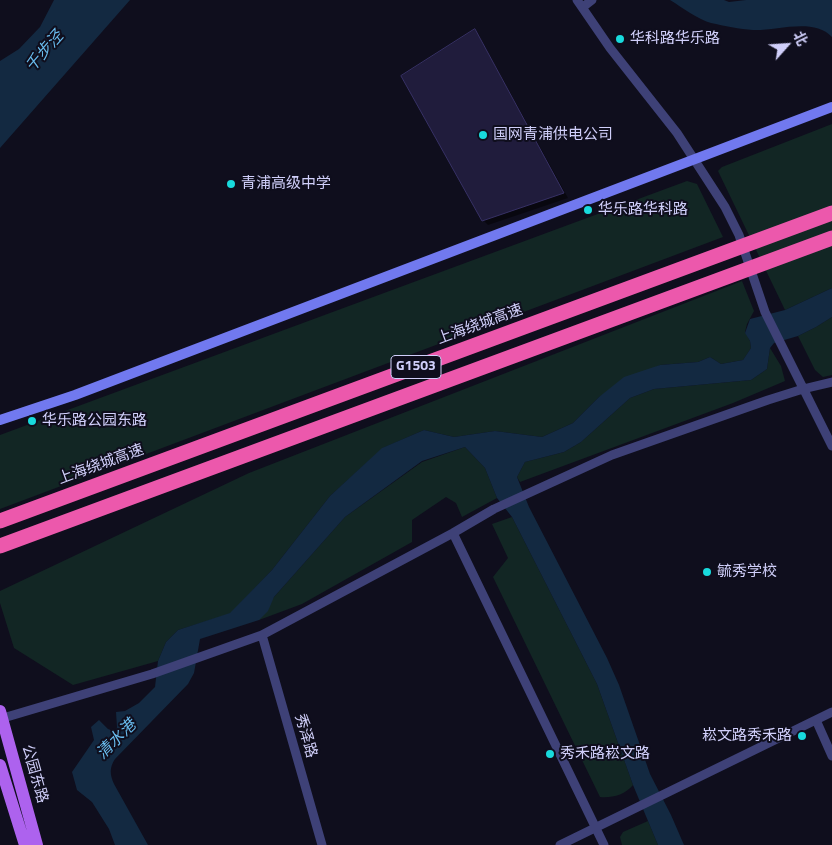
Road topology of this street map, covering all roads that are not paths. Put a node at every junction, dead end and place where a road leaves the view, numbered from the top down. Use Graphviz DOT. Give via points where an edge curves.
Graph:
graph roads {
  1 [pos="592,0"];
  2 [pos="580,4"];
  3 [pos="832,107"];
  4 [pos="693,160"];
  5 [pos="832,213"];
  6 [pos="832,238"];
  7 [pos="832,382"];
  8 [pos="803,389"];
  9 [pos="0,420"];
  10 [pos="832,446"];
  11 [pos="0,521"];
  12 [pos="453,533"];
  13 [pos="0,546"];
  14 [pos="262,635"];
  15 [pos="832,712"];
  16 [pos="1,716"];
  17 [pos="816,720"];
  18 [pos="832,756"];
  19 [pos="0,765"];
  20 [pos="595,828"];
  21 [pos="25,845"];
  22 [pos="37,845"];
  23 [pos="322,845"];
  24 [pos="560,845"];
  25 [pos="604,845"];
  1 -- 2 [label="street"];
  2 -- 4 [label="street"];
  3 -- 4 [label="street"];
  4 -- 8 [label="street" via="739,235 765,312"];
  4 -- 9 [label="street" via="74,395"];
  5 -- 11 [label="highway, 上海绕城高速 / G1503"];
  6 -- 13 [label="highway, G1503"];
  7 -- 8 [label="street"];
  8 -- 10 [label="street"];
  8 -- 12 [label="street" via="612,455 494,509"];
  12 -- 14 [label="street"];
  12 -- 20 [label="street"];
  14 -- 16 [label="street" via="152,674"];
  14 -- 23 [label="street, 秀泽路"];
  15 -- 17 [label="street"];
  16 -- 22 [label="main road, 公园东路"];
  17 -- 18 [label="street"];
  17 -- 20 [label="street"];
  19 -- 21 [label="main road, 公园东路"];
  20 -- 24 [label="street"];
  20 -- 25 [label="street"];
}
